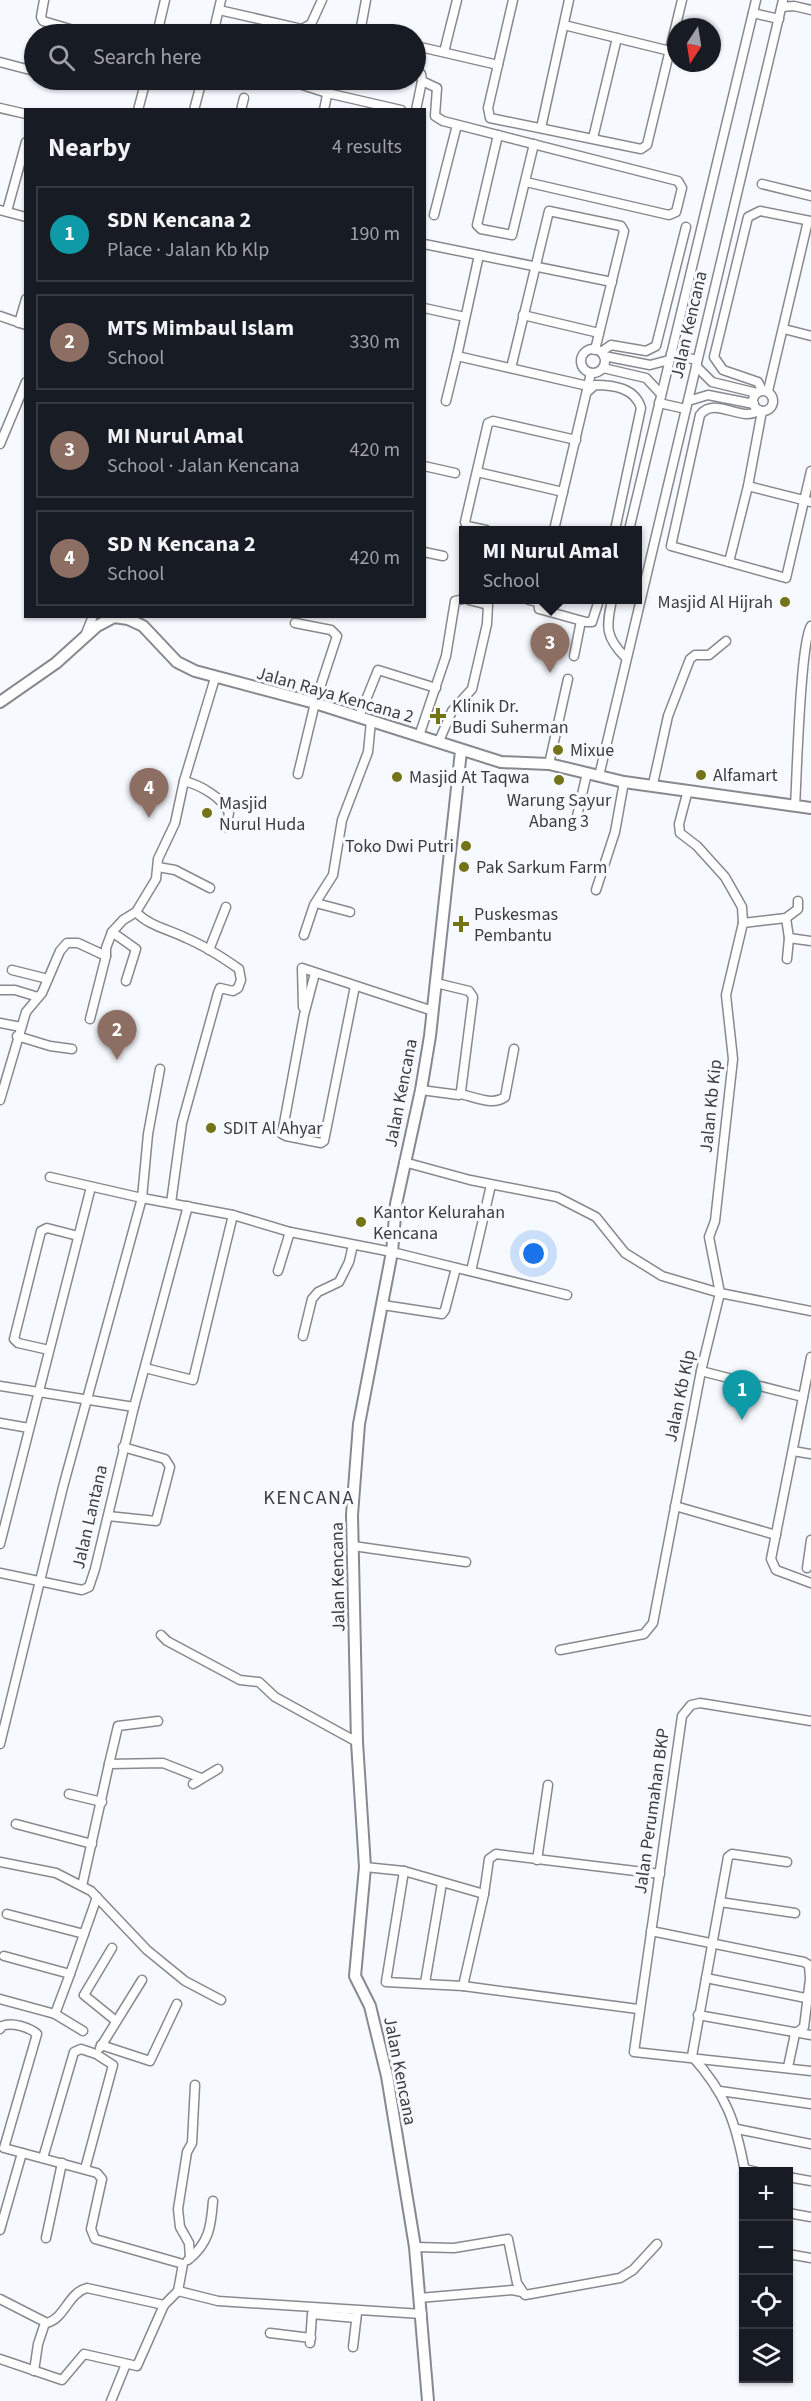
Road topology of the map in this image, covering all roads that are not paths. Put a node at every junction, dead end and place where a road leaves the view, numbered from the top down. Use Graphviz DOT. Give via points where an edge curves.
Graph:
graph roads {
  1 [pos="44,0"];
  2 [pos="165,0"];
  3 [pos="221,0"];
  4 [pos="322,0"];
  5 [pos="366,0"];
  6 [pos="457,0"];
  7 [pos="513,0"];
  8 [pos="569,0"];
  9 [pos="682,0"];
  10 [pos="756,0"];
  11 [pos="783,4"];
  12 [pos="219,10"];
  13 [pos="811,10"];
  14 [pos="756,14"];
  15 [pos="678,18"];
  16 [pos="776,18"];
  17 [pos="53,24"];
  18 [pos="159,24"];
  19 [pos="216,24"];
  20 [pos="280,24"];
  21 [pos="311,24"];
  22 [pos="362,24"];
  23 [pos="564,25"];
  24 [pos="617,38"];
  25 [pos="426,48"];
  26 [pos="667,50"];
  27 [pos="444,52"];
  28 [pos="0,62"];
  29 [pos="667,63"];
  30 [pos="498,65"];
  31 [pos="24,69"];
  32 [pos="426,83"];
  33 [pos="143,90"];
  34 [pos="199,90"];
  35 [pos="318,90"];
  36 [pos="328,90"];
  37 [pos="420,90"];
  38 [pos="327,93"];
  39 [pos="244,98"];
  40 [pos="0,108"];
  41 [pos="139,108"];
  42 [pos="195,108"];
  43 [pos="242,108"];
  44 [pos="324,108"];
  45 [pos="391,108"];
  46 [pos="416,108"];
  47 [pos="24,114"];
  48 [pos="458,125"];
  49 [pos="541,128"];
  50 [pos="498,135"];
  51 [pos="593,138"];
  52 [pos="534,144"];
  53 [pos="24,148"];
  54 [pos="526,182"];
  55 [pos="762,184"];
  56 [pos="811,196"];
  57 [pos="3,210"];
  58 [pos="434,215"];
  59 [pos="24,216"];
  60 [pos="810,221"];
  61 [pos="686,227"];
  62 [pos="426,244"];
  63 [pos="479,255"];
  64 [pos="535,266"];
  65 [pos="612,282"];
  66 [pos="426,308"];
  67 [pos="523,315"];
  68 [pos="0,316"];
  69 [pos="465,317"];
  70 [pos="22,324"];
  71 [pos="784,329"];
  72 [pos="599,333"];
  73 [pos="811,336"];
  74 [pos="600,353"];
  75 [pos="457,356"];
  76 [pos="673,356"];
  77 [pos="695,361"];
  78 [pos="511,368"];
  79 [pos="603,368"];
  80 [pos="591,373"];
  81 [pos="24,387"];
  82 [pos="587,389"];
  83 [pos="762,392"];
  84 [pos="446,401"];
  85 [pos="662,401"];
  86 [pos="684,406"];
  87 [pos="758,408"];
  88 [pos="576,440"];
  89 [pos="0,444"];
  90 [pos="426,466"];
  91 [pos="811,471"];
  92 [pos="477,472"];
  93 [pos="454,473"];
  94 [pos="748,486"];
  95 [pos="563,492"];
  96 [pos="807,501"];
  97 [pos="468,526"];
  98 [pos="555,526"];
  99 [pos="616,526"];
  100 [pos="630,526"];
  101 [pos="426,552"];
  102 [pos="443,556"];
  103 [pos="729,562"];
  104 [pos="642,573"];
  105 [pos="459,600"];
  106 [pos="484,604"];
  107 [pos="537,604"];
  108 [pos="598,604"];
  109 [pos="611,604"];
  110 [pos="636,604"];
  111 [pos="92,618"];
  112 [pos="114,618"];
  113 [pos="125,618"];
  114 [pos="581,621"];
  115 [pos="295,623"];
  116 [pos="811,626"];
  117 [pos="85,636"];
  118 [pos="726,640"];
  119 [pos="573,656"];
  120 [pos="626,658"];
  121 [pos="215,678"];
  122 [pos="568,679"];
  123 [pos="807,684"];
  124 [pos="436,688"];
  125 [pos="0,702"];
  126 [pos="315,704"];
  127 [pos="359,717"];
  128 [pos="371,721"];
  129 [pos="419,736"];
  130 [pos="439,741"];
  131 [pos="461,751"];
  132 [pos="549,764"];
  133 [pos="587,773"];
  134 [pos="298,774"];
  135 [pos="599,776"];
  136 [pos="184,781"];
  137 [pos="624,782"];
  138 [pos="653,784"];
  139 [pos="688,790"];
  140 [pos="795,806"];
  141 [pos="811,808"];
  142 [pos="575,825"];
  143 [pos="226,827"];
  144 [pos="158,867"];
  145 [pos="210,888"];
  146 [pos="596,890"];
  147 [pos="798,901"];
  148 [pos="316,903"];
  149 [pos="226,908"];
  150 [pos="136,912"];
  151 [pos="350,912"];
  152 [pos="786,918"];
  153 [pos="743,923"];
  154 [pos="112,932"];
  155 [pos="304,935"];
  156 [pos="789,938"];
  157 [pos="811,941"];
  158 [pos="209,950"];
  159 [pos="106,956"];
  160 [pos="787,960"];
  161 [pos="12,970"];
  162 [pos="315,973"];
  163 [pos="48,979"];
  164 [pos="126,981"];
  165 [pos="436,983"];
  166 [pos="355,986"];
  167 [pos="0,990"];
  168 [pos="38,997"];
  169 [pos="432,1011"];
  170 [pos="304,1015"];
  171 [pos="90,1019"];
  172 [pos="0,1023"];
  173 [pos="19,1031"];
  174 [pos="72,1049"];
  175 [pos="514,1049"];
  176 [pos="160,1069"];
  177 [pos="421,1090"];
  178 [pos="461,1094"];
  179 [pos="0,1100"];
  180 [pos="404,1162"];
  181 [pos="50,1177"];
  182 [pos="491,1185"];
  183 [pos="91,1187"];
  184 [pos="142,1198"];
  185 [pos="171,1203"];
  186 [pos="188,1206"];
  187 [pos="233,1215"];
  188 [pos="290,1232"];
  189 [pos="78,1236"];
  190 [pos="353,1245"];
  191 [pos="392,1251"];
  192 [pos="456,1268"];
  193 [pos="278,1271"];
  194 [pos="471,1271"];
  195 [pos="720,1293"];
  196 [pos="567,1295"];
  197 [pos="382,1305"];
  198 [pos="811,1311"];
  199 [pos="303,1336"];
  200 [pos="49,1350"];
  201 [pos="811,1357"];
  202 [pos="145,1368"];
  203 [pos="701,1371"];
  204 [pos="0,1386"];
  205 [pos="38,1391"];
  206 [pos="803,1397"];
  207 [pos="89,1399"];
  208 [pos="134,1407"];
  209 [pos="0,1423"];
  210 [pos="29,1428"];
  211 [pos="123,1447"];
  212 [pos="793,1451"];
  213 [pos="811,1454"];
  214 [pos="675,1506"];
  215 [pos="108,1516"];
  216 [pos="776,1535"];
  217 [pos="811,1540"];
  218 [pos="0,1544"];
  219 [pos="353,1546"];
  220 [pos="466,1562"];
  221 [pos="809,1565"];
  222 [pos="0,1573"];
  223 [pos="41,1581"];
  224 [pos="809,1582"];
  225 [pos="161,1635"];
  226 [pos="560,1650"];
  227 [pos="158,1721"];
  228 [pos="811,1721"];
  229 [pos="357,1742"];
  230 [pos="0,1744"];
  231 [pos="109,1764"];
  232 [pos="218,1769"];
  233 [pos="201,1778"];
  234 [pos="193,1784"];
  235 [pos="548,1785"];
  236 [pos="69,1794"];
  237 [pos="102,1802"];
  238 [pos="16,1824"];
  239 [pos="92,1844"];
  240 [pos="537,1860"];
  241 [pos="0,1862"];
  242 [pos="787,1862"];
  243 [pos="365,1867"];
  244 [pos="404,1870"];
  245 [pos="660,1874"];
  246 [pos="442,1882"];
  247 [pos="82,1886"];
  248 [pos="483,1894"];
  249 [pos="97,1897"];
  250 [pos="720,1902"];
  251 [pos="795,1913"];
  252 [pos="7,1914"];
  253 [pos="651,1931"];
  254 [pos="84,1934"];
  255 [pos="715,1943"];
  256 [pos="112,1948"];
  257 [pos="4,1956"];
  258 [pos="70,1974"];
  259 [pos="706,1978"];
  260 [pos="142,1980"];
  261 [pos="425,1983"];
  262 [pos="463,1986"];
  263 [pos="0,1999"];
  264 [pos="809,1999"];
  265 [pos="220,2000"];
  266 [pos="177,2004"];
  267 [pos="638,2009"];
  268 [pos="55,2014"];
  269 [pos="698,2015"];
  270 [pos="116,2021"];
  271 [pos="0,2030"];
  272 [pos="83,2031"];
  273 [pos="795,2034"];
  274 [pos="811,2035"];
  275 [pos="101,2045"];
  276 [pos="96,2054"];
  277 [pos="692,2056"];
  278 [pos="788,2067"];
  279 [pos="811,2071"];
  280 [pos="195,2085"];
  281 [pos="720,2091"];
  282 [pos="811,2104"];
  283 [pos="737,2129"];
  284 [pos="811,2144"];
  285 [pos="22,2153"];
  286 [pos="44,2158"];
  287 [pos="62,2163"];
  288 [pos="744,2167"];
  289 [pos="85,2169"];
  290 [pos="793,2178"];
  291 [pos="811,2181"];
  292 [pos="213,2200"];
  293 [pos="793,2214"];
  294 [pos="811,2217"];
  295 [pos="0,2230"];
  296 [pos="46,2238"];
  297 [pos="657,2244"];
  298 [pos="415,2247"];
  299 [pos="793,2255"];
  300 [pos="811,2258"];
  301 [pos="185,2265"];
  302 [pos="178,2291"];
  303 [pos="522,2292"];
  304 [pos="0,2298"];
  305 [pos="419,2298"];
  306 [pos="164,2305"];
  307 [pos="357,2314"];
  308 [pos="422,2314"];
  309 [pos="45,2323"];
  310 [pos="270,2333"];
  311 [pos="353,2348"];
  312 [pos="0,2359"];
  313 [pos="126,2364"];
  314 [pos="34,2371"];
  315 [pos="111,2401"];
  316 [pos="428,2401"];
  1 -- 17 [label="street" via="41,17"];
  2 -- 18 [label="street"];
  3 -- 12 [label="street"];
  4 -- 21 [label="street"];
  5 -- 22 [label="street"];
  6 -- 27 [label="street"];
  7 -- 30 [label="street"];
  8 -- 23 [label="street"];
  9 -- 15 [label="street"];
  10 -- 14 [label="street, Jalan Kencana"];
  11 -- 13 [label="street"];
  11 -- 16 [label="street, Jalan Kencana"];
  12 -- 19 [label="street"];
  12 -- 20 [label="street"];
  14 -- 16 [label="street"];
  14 -- 76 [label="street, Jalan Kencana"];
  16 -- 77 [label="street, Jalan Kencana"];
  23 -- 24 [label="street"];
  23 -- 49 [label="street"];
  24 -- 26 [label="street"];
  24 -- 51 [label="street"];
  25 -- 27 [label="street"];
  27 -- 30 [label="street"];
  28 -- 31 [label="street"];
  29 -- 51 [label="street" via="645,148"];
  30 -- 49 [label="street" via="488,115"];
  32 -- 48 [label="street" via="437,88 435,116"];
  33 -- 41 [label="street"];
  34 -- 42 [label="street"];
  35 -- 38 [label="street"];
  36 -- 38 [label="street"];
  37 -- 46 [label="street"];
  38 -- 44 [label="street"];
  38 -- 45 [label="street"];
  39 -- 43 [label="street"];
  40 -- 47 [label="street"];
  48 -- 50 [label="street"];
  48 -- 58 [label="street"];
  49 -- 51 [label="street"];
  50 -- 52 [label="street"];
  50 -- 54 [label="street" via="478,228 512,235"];
  52 -- 54 [label="street"];
  52 -- 54 [label="street" via="678,182 682,188 676,212 669,215"];
  53 -- 57 [label="street"];
  55 -- 56 [label="street"];
  57 -- 59 [label="street"];
  60 -- 71 [label="street"];
  60 -- 83 [label="street" via="760,211 748,217 714,357 723,370 758,382"];
  61 -- 74 [label="street" via="656,346 646,351 611,345"];
  62 -- 63 [label="street"];
  63 -- 64 [label="street"];
  63 -- 69 [label="street"];
  64 -- 65 [label="street"];
  64 -- 65 [label="street" via="547,213 552,211 623,228"];
  64 -- 67 [label="street"];
  65 -- 72 [label="street"];
  66 -- 69 [label="street"];
  67 -- 72 [label="street"];
  67 -- 78 [label="street"];
  68 -- 70 [label="street"];
  69 -- 75 [label="street"];
  71 -- 73 [label="street"];
  71 -- 83 [label="street"];
  72 -- 74 [label="street"];
  74 -- 76 [label="street" via="650,365"];
  74 -- 79 [label="street"];
  74 -- 80 [label="street" via="584,353 581,361"];
  75 -- 78 [label="street"];
  75 -- 84 [label="street"];
  76 -- 77 [label="street"];
  76 -- 85 [label="street, Jalan Kencana"];
  77 -- 83 [label="street" via="712,382"];
  77 -- 86 [label="street, Jalan Kencana"];
  78 -- 82 [label="street"];
  79 -- 80 [label="street"];
  79 -- 85 [label="street" via="646,378"];
  80 -- 82 [label="street"];
  81 -- 89 [label="street"];
  82 -- 88 [label="street"];
  82 -- 99 [label="street" via="595,385 633,393 641,408"];
  83 -- 87 [label="street"];
  83 -- 87 [label="street" via="773,397 773,404 769,409"];
  85 -- 86 [label="street"];
  85 -- 100 [label="street, Jalan Kencana"];
  86 -- 87 [label="street" via="708,394"];
  86 -- 104 [label="street, Jalan Kencana"];
  87 -- 94 [label="street"];
  87 -- 103 [label="street" via="748,414 713,407 700,416 670,543"];
  88 -- 92 [label="street" via="490,422"];
  88 -- 95 [label="street"];
  90 -- 93 [label="street"];
  91 -- 96 [label="street"];
  92 -- 95 [label="street"];
  92 -- 97 [label="street" via="465,525"];
  94 -- 96 [label="street"];
  94 -- 103 [label="street"];
  95 -- 98 [label="street"];
  96 -- 103 [label="street" via="786,578"];
  101 -- 102 [label="street"];
  105 -- 124 [label="street" via="455,601"];
  106 -- 130 [label="street" via="488,605 487,624 472,689 452,711"];
  107 -- 114 [label="street" via="539,609"];
  108 -- 114 [label="street" via="592,622"];
  109 -- 120 [label="street" via="607,630"];
  110 -- 120 [label="street, Jalan Kencana"];
  111 -- 117 [label="street"];
  112 -- 117 [label="street, Jalan Raya Kencana 2"];
  113 -- 121 [label="street, Jalan Raya Kencana 2" via="151,632 177,662"];
  114 -- 119 [label="street"];
  115 -- 126 [label="street" via="331,630 337,636"];
  116 -- 123 [label="street" via="806,639"];
  117 -- 125 [label="street, Jalan Raya Kencana 2" via="56,663"];
  118 -- 138 [label="street" via="709,655 690,659 668,716"];
  120 -- 135 [label="street, Jalan Kencana"];
  121 -- 126 [label="street, Jalan Raya Kencana 2"];
  121 -- 136 [label="street"];
  122 -- 132 [label="street"];
  123 -- 140 [label="street"];
  124 -- 127 [label="street" via="378,670"];
  124 -- 129 [label="street"];
  126 -- 127 [label="street, Jalan Raya Kencana 2"];
  126 -- 134 [label="street"];
  127 -- 128 [label="street, Jalan Raya Kencana 2"];
  128 -- 129 [label="street, Jalan Raya Kencana 2"];
  128 -- 148 [label="street" via="368,752 342,820 333,875"];
  129 -- 130 [label="street, Jalan Raya Kencana 2"];
  130 -- 131 [label="street, Jalan Raya Kencana 2"];
  131 -- 132 [label="street, Jalan Raya Kencana 2" via="501,762"];
  131 -- 165 [label="street, Jalan Kencana"];
  132 -- 133 [label="street, Jalan Raya Kencana 2"];
  133 -- 135 [label="street, Jalan Raya Kencana 2"];
  133 -- 142 [label="street"];
  135 -- 137 [label="street, Jalan Raya Kencana 2"];
  136 -- 143 [label="street" via="203,788 225,806 229,813"];
  136 -- 144 [label="street" via="175,823 160,853"];
  137 -- 138 [label="street, Jalan Raya Kencana 2"];
  137 -- 146 [label="street" via="615,832"];
  138 -- 139 [label="street, Jalan Raya Kencana 2"];
  139 -- 140 [label="street, Jalan Raya Kencana 2"];
  139 -- 153 [label="street" via="680,833 707,856 731,885 742,907"];
  140 -- 141 [label="street, Jalan Raya Kencana 2"];
  144 -- 145 [label="street" via="175,870"];
  144 -- 150 [label="street" via="154,884"];
  147 -- 152 [label="street" via="798,909"];
  148 -- 151 [label="street"];
  148 -- 155 [label="street"];
  149 -- 158 [label="street"];
  150 -- 154 [label="street"];
  150 -- 158 [label="street" via="145,922 169,929"];
  152 -- 153 [label="street"];
  152 -- 156 [label="street"];
  153 -- 195 [label="street, Jalan Kb Kip" via="726,995 733,1073 715,1221 709,1237"];
  154 -- 159 [label="street"];
  154 -- 164 [label="street" via="136,949"];
  156 -- 157 [label="street"];
  156 -- 160 [label="street"];
  158 -- 185 [label="street" via="239,969 241,980 236,990 220,988 218,993 182,1123"];
  159 -- 163 [label="street" via="78,943 67,943"];
  159 -- 171 [label="street"];
  161 -- 163 [label="street"];
  162 -- 166 [label="street"];
  162 -- 170 [label="street"];
  162 -- 170 [label="street" via="302,968"];
  163 -- 168 [label="street"];
  165 -- 169 [label="street, Jalan Kencana"];
  165 -- 178 [label="street" via="469,992 473,997"];
  166 -- 169 [label="street"];
  166 -- 170 [label="street" via="321,1143 282,1134"];
  167 -- 168 [label="street"];
  168 -- 173 [label="street"];
  169 -- 177 [label="street, Jalan Kencana"];
  172 -- 173 [label="street"];
  173 -- 174 [label="street" via="50,1046"];
  173 -- 179 [label="street"];
  175 -- 178 [label="street" via="505,1097 490,1101"];
  176 -- 184 [label="street, Jalan Lantana"];
  177 -- 178 [label="street"];
  177 -- 180 [label="street, Jalan Kencana"];
  180 -- 182 [label="street"];
  180 -- 191 [label="street, Jalan Kencana"];
  181 -- 183 [label="street"];
  182 -- 194 [label="street"];
  182 -- 195 [label="street" via="572,1203 596,1217 625,1253 650,1271"];
  183 -- 184 [label="street"];
  183 -- 189 [label="street"];
  184 -- 185 [label="street"];
  184 -- 207 [label="street, Jalan Lantana"];
  185 -- 186 [label="street"];
  186 -- 187 [label="street"];
  186 -- 202 [label="street, Jalan Lantana"];
  187 -- 188 [label="street"];
  187 -- 202 [label="street" via="194,1380"];
  188 -- 190 [label="street"];
  188 -- 193 [label="street"];
  189 -- 200 [label="street"];
  189 -- 200 [label="street" via="47,1228 40,1231 14,1339"];
  190 -- 191 [label="street"];
  190 -- 199 [label="street" via="339,1282 312,1299"];
  191 -- 192 [label="street"];
  191 -- 197 [label="street, Jalan Kencana"];
  192 -- 194 [label="street"];
  192 -- 197 [label="street" via="442,1314"];
  194 -- 196 [label="street"];
  195 -- 198 [label="street"];
  195 -- 203 [label="street, Jalan Kb Klp"];
  197 -- 219 [label="street, Jalan Kencana" via="359,1424"];
  200 -- 205 [label="street"];
  201 -- 206 [label="street"];
  202 -- 208 [label="street, Jalan Lantana"];
  203 -- 206 [label="street"];
  203 -- 214 [label="street, Jalan Kb Klp"];
  204 -- 205 [label="street"];
  205 -- 207 [label="street"];
  205 -- 210 [label="street"];
  206 -- 212 [label="street"];
  207 -- 208 [label="street"];
  207 -- 223 [label="street, Jalan Lantana"];
  208 -- 211 [label="street, Jalan Lantana"];
  209 -- 210 [label="street"];
  210 -- 218 [label="street"];
  211 -- 215 [label="street, Jalan Lantana"];
  211 -- 215 [label="street" via="165,1460 170,1467 156,1521"];
  212 -- 213 [label="street"];
  212 -- 216 [label="street"];
  214 -- 216 [label="street"];
  214 -- 226 [label="street, Jalan Kb Klp" via="649,1630"];
  215 -- 223 [label="street, Jalan Lantana" via="88,1587 82,1590"];
  216 -- 224 [label="street" via="771,1559 774,1567"];
  217 -- 221 [label="street"];
  219 -- 220 [label="street"];
  219 -- 229 [label="street, Jalan Kencana"];
  221 -- 224 [label="street"];
  222 -- 223 [label="street, Jalan Lantana"];
  223 -- 230 [label="street, Jalan Lantana"];
  225 -- 229 [label="street" via="240,1680 259,1682 275,1697"];
  227 -- 231 [label="street" via="118,1726"];
  228 -- 245 [label="street, Jalan Perumahan BKP" via="721,1705 691,1705 682,1716"];
  229 -- 243 [label="street, Jalan Kencana"];
  231 -- 233 [label="street" via="163,1763"];
  231 -- 237 [label="street"];
  232 -- 233 [label="street"];
  233 -- 234 [label="street"];
  235 -- 240 [label="street"];
  236 -- 237 [label="street"];
  237 -- 239 [label="street"];
  238 -- 239 [label="street"];
  239 -- 247 [label="street"];
  240 -- 245 [label="street"];
  240 -- 248 [label="street" via="492,1855"];
  241 -- 247 [label="street" via="53,1873"];
  242 -- 250 [label="street" via="730,1855"];
  243 -- 244 [label="street"];
  243 -- 298 [label="street, Jalan Kencana" via="355,1976 370,2006 381,2046"];
  244 -- 246 [label="street"];
  244 -- 261 [label="street" via="386,1983"];
  245 -- 253 [label="street, Jalan Perumahan BKP"];
  246 -- 248 [label="street"];
  246 -- 261 [label="street"];
  247 -- 249 [label="street"];
  248 -- 262 [label="street"];
  249 -- 254 [label="street"];
  249 -- 265 [label="street" via="147,1950 185,1981"];
  250 -- 251 [label="street"];
  250 -- 255 [label="street"];
  252 -- 254 [label="street"];
  253 -- 255 [label="street"];
  253 -- 267 [label="street, Jalan Perumahan BKP"];
  254 -- 258 [label="street"];
  255 -- 259 [label="street"];
  255 -- 264 [label="street" via="804,1962 810,1979"];
  256 -- 270 [label="street" via="84,1995"];
  257 -- 258 [label="street"];
  258 -- 268 [label="street"];
  259 -- 264 [label="street"];
  259 -- 269 [label="street"];
  260 -- 270 [label="street"];
  261 -- 262 [label="street"];
  262 -- 267 [label="street"];
  263 -- 268 [label="street"];
  264 -- 273 [label="street" via="804,2027"];
  266 -- 275 [label="street" via="150,2061"];
  267 -- 277 [label="street, Jalan Perumahan BKP" via="634,2052"];
  268 -- 272 [label="street"];
  269 -- 273 [label="street"];
  269 -- 277 [label="street"];
  270 -- 275 [label="street"];
  271 -- 285 [label="street" via="10,2024 37,2034 4,2148"];
  273 -- 274 [label="street"];
  273 -- 278 [label="street"];
  275 -- 276 [label="street"];
  276 -- 286 [label="street" via="81,2049 74,2052"];
  276 -- 289 [label="street" via="114,2068"];
  277 -- 278 [label="street"];
  277 -- 281 [label="street"];
  278 -- 279 [label="street"];
  280 -- 301 [label="street" via="192,2143 187,2152 178,2209 180,2227 189,2243"];
  281 -- 282 [label="street"];
  281 -- 283 [label="street"];
  283 -- 284 [label="street"];
  283 -- 288 [label="street"];
  285 -- 286 [label="street"];
  285 -- 295 [label="street"];
  286 -- 287 [label="street"];
  287 -- 289 [label="street"];
  287 -- 296 [label="street"];
  289 -- 301 [label="street" via="102,2179 91,2229 95,2239"];
  290 -- 291 [label="street"];
  292 -- 301 [label="street" via="207,2240"];
  293 -- 294 [label="street"];
  297 -- 303 [label="street" via="620,2278 525,2295"];
  298 -- 303 [label="street" via="454,2248 508,2239"];
  298 -- 305 [label="street, Jalan Kencana"];
  299 -- 300 [label="street"];
  301 -- 302 [label="street"];
  302 -- 306 [label="street"];
  302 -- 307 [label="street" via="218,2301"];
  303 -- 305 [label="street"];
  304 -- 309 [label="street"];
  305 -- 308 [label="street, Jalan Kencana"];
  306 -- 309 [label="street" via="87,2288 76,2294 55,2320"];
  306 -- 313 [label="street" via="138,2365"];
  307 -- 308 [label="street"];
  307 -- 310 [label="street" via="312,2314 311,2340"];
  307 -- 311 [label="street"];
  308 -- 316 [label="street, Jalan Kencana"];
  309 -- 314 [label="street"];
  312 -- 314 [label="street"];
  313 -- 314 [label="street" via="84,2354 63,2380"];
  313 -- 315 [label="street"];
}
